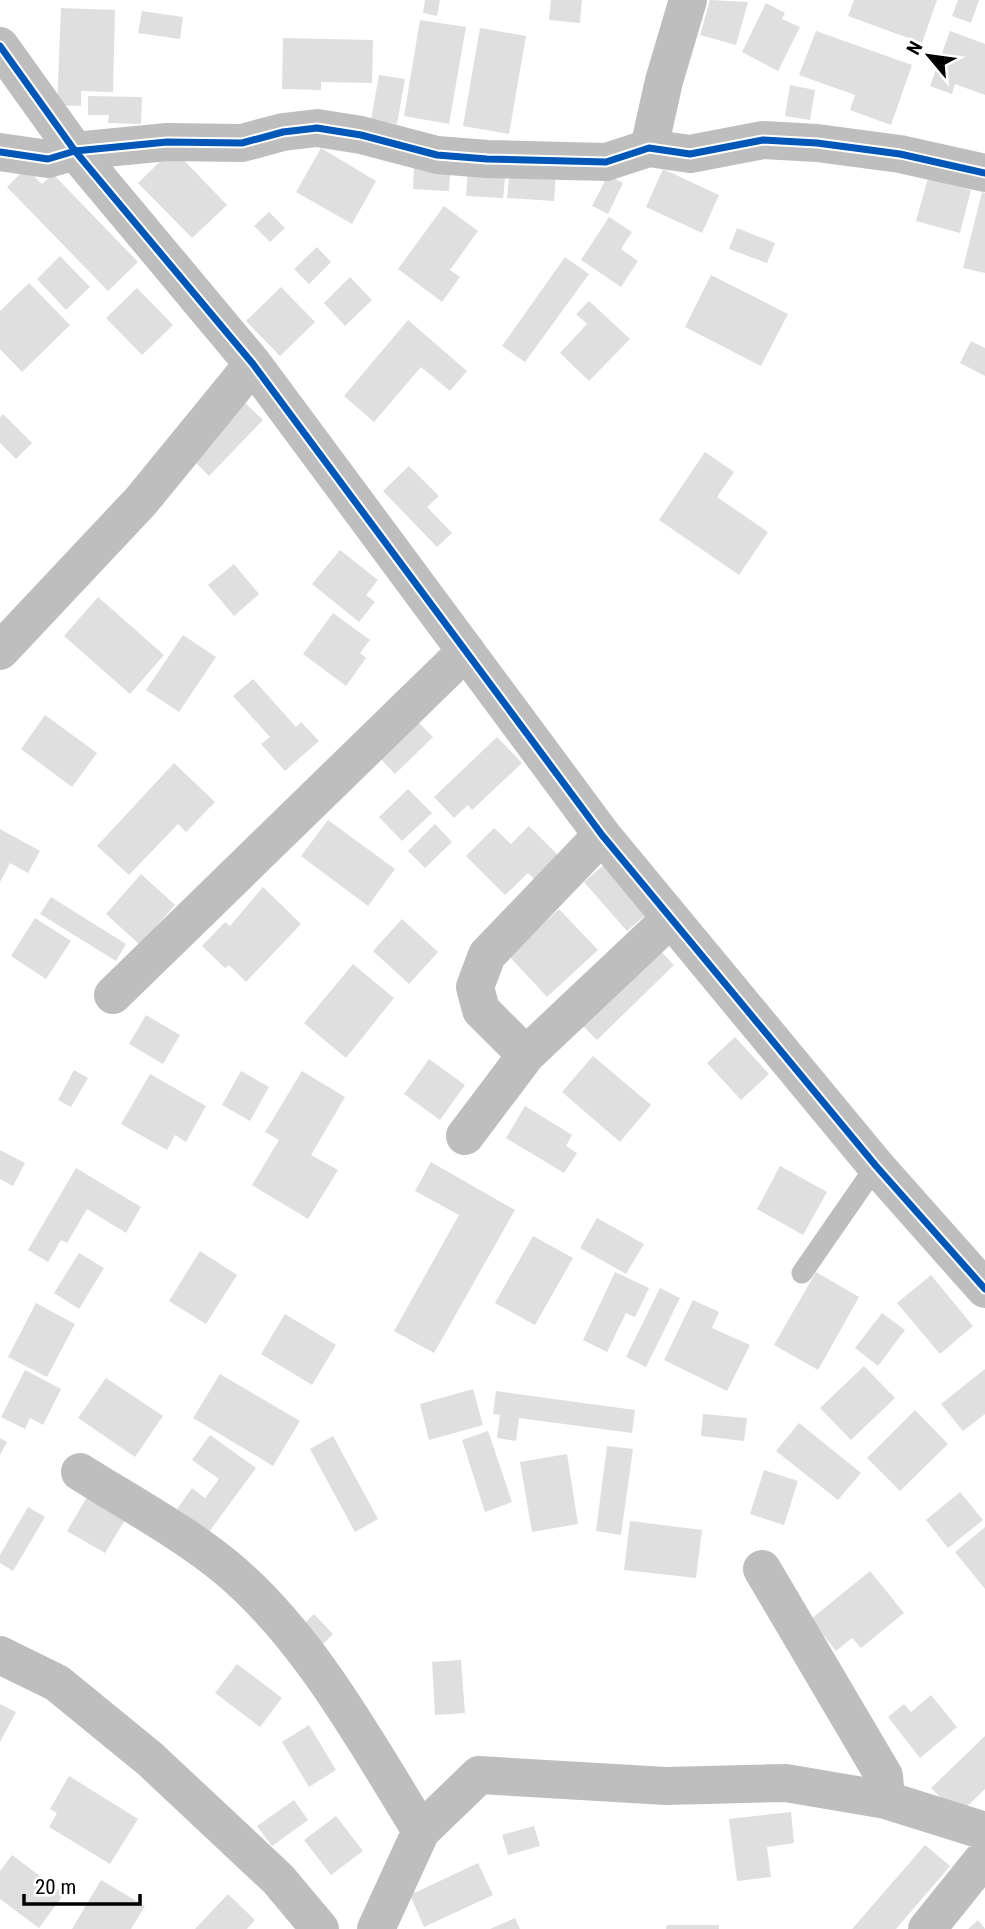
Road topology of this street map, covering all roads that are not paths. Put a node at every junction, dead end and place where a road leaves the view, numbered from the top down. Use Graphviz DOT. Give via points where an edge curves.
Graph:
graph roads {
  1 [pos="688,0"];
  2 [pos="0,46"];
  3 [pos="649,148"];
  4 [pos="75,151"];
  5 [pos="0,152"];
  6 [pos="985,173"];
  7 [pos="253,364"];
  8 [pos="0,651"];
  9 [pos="466,651"];
  10 [pos="602,835"];
  11 [pos="670,919"];
  12 [pos="113,995"];
  13 [pos="526,1055"];
  14 [pos="465,1136"];
  15 [pos="876,1166"];
  16 [pos="802,1273"];
  17 [pos="985,1289"];
  18 [pos="80,1472"];
  19 [pos="762,1569"];
  20 [pos="0,1655"];
  21 [pos="886,1800"];
  22 [pos="421,1831"];
  23 [pos="985,1831"];
  24 [pos="985,1857"];
  25 [pos="320,1929"];
  26 [pos="376,1929"];
  27 [pos="927,1929"];
  1 -- 3 [label="street"];
  2 -- 4 [label="street"];
  3 -- 4 [label="street" via="606,162 487,159 437,155 317,128 242,143 167,142"];
  3 -- 6 [label="street" via="690,154 763,140 817,143 900,154"];
  4 -- 5 [label="street" via="48,159"];
  4 -- 7 [label="street"];
  7 -- 8 [label="street" via="141,501"];
  7 -- 9 [label="street"];
  9 -- 10 [label="street"];
  9 -- 12 [label="street"];
  10 -- 11 [label="street"];
  10 -- 13 [label="street" via="486,955 475,987 481,1010"];
  11 -- 13 [label="street"];
  11 -- 15 [label="street"];
  13 -- 14 [label="street"];
  15 -- 16 [label="lane"];
  15 -- 17 [label="street"];
  18 -- 22 [label="street" via="227,1568 273,1611 348,1714"];
  19 -- 21 [label="street" via="884,1776"];
  20 -- 25 [label="street" via="57,1683 150,1759 278,1879"];
  21 -- 22 [label="street" via="786,1783 666,1786 479,1775"];
  21 -- 23 [label="street"];
  22 -- 26 [label="street"];
  24 -- 27 [label="street"];
}
